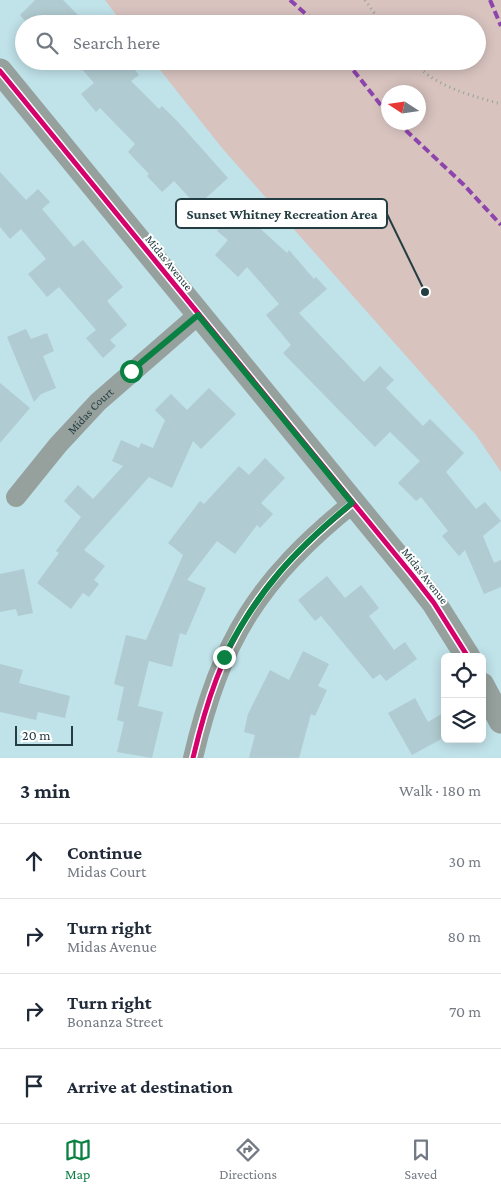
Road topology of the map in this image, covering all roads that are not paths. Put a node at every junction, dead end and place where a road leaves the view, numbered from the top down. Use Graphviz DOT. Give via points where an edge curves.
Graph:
graph roads {
  1 [pos="0,71"];
  2 [pos="198,315"];
  3 [pos="16,497"];
  4 [pos="352,503"];
  5 [pos="465,653"];
  6 [pos="486,693"];
  7 [pos="501,721"];
  8 [pos="193,758"];
  1 -- 2 [label="street, Midas Avenue"];
  2 -- 3 [label="street, Midas Court" via="98,402"];
  2 -- 4 [label="street, Midas Avenue"];
  4 -- 5 [label="street, Midas Avenue" via="434,603"];
  4 -- 8 [label="street" via="304,544 270,582 243,620 213,687"];
  6 -- 7 [label="street"];
}
